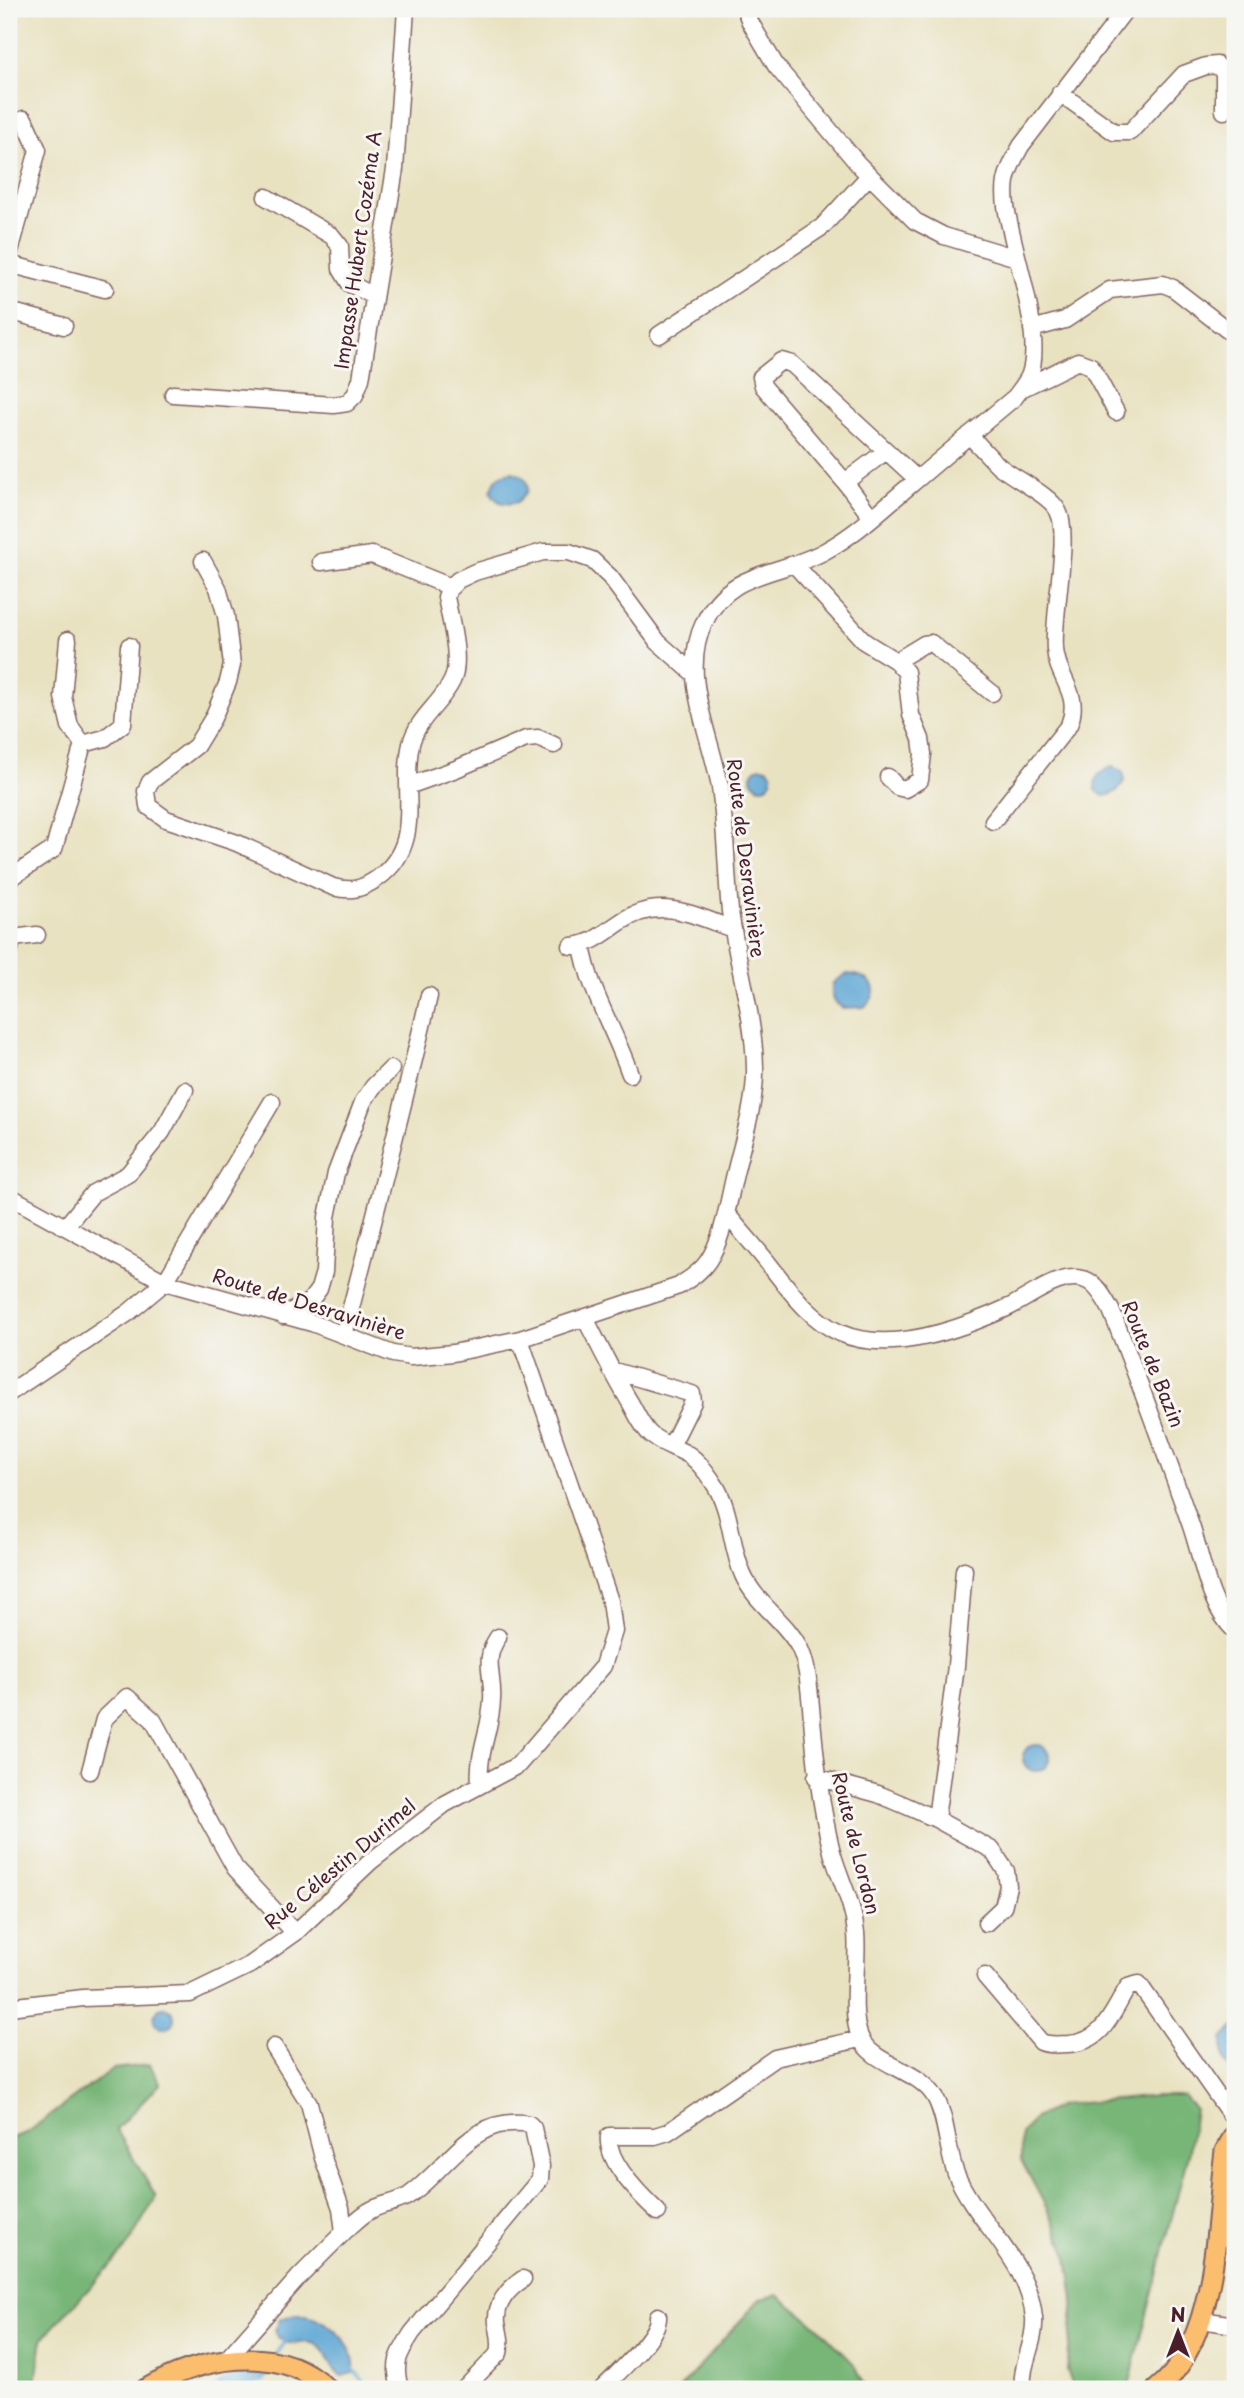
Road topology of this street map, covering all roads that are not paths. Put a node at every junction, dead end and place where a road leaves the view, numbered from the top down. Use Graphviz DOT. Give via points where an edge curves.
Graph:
graph roads {
  1 [pos="406,9"];
  2 [pos="745,9"];
  3 [pos="1126,9"];
  4 [pos="1060,93"];
  5 [pos="1224,111"];
  6 [pos="24,120"];
  7 [pos="869,176"];
  8 [pos="266,197"];
  9 [pos="9,255"];
  10 [pos="1017,258"];
  11 [pos="9,264"];
  12 [pos="105,289"];
  13 [pos="374,296"];
  14 [pos="9,312"];
  15 [pos="64,326"];
  16 [pos="1032,329"];
  17 [pos="659,335"];
  18 [pos="1235,336"];
  19 [pos="1021,389"];
  20 [pos="173,394"];
  21 [pos="1116,412"];
  22 [pos="969,435"];
  23 [pos="886,451"];
  24 [pos="917,479"];
  25 [pos="845,482"];
  26 [pos="872,518"];
  27 [pos="203,561"];
  28 [pos="321,562"];
  29 [pos="795,565"];
  30 [pos="451,587"];
  31 [pos="68,640"];
  32 [pos="129,646"];
  33 [pos="896,661"];
  34 [pos="693,673"];
  35 [pos="992,693"];
  36 [pos="83,744"];
  37 [pos="554,745"];
  38 [pos="888,777"];
  39 [pos="408,786"];
  40 [pos="993,821"];
  41 [pos="9,879"];
  42 [pos="733,929"];
  43 [pos="37,935"];
  44 [pos="9,951"];
  45 [pos="429,996"];
  46 [pos="391,1069"];
  47 [pos="630,1074"];
  48 [pos="185,1090"];
  49 [pos="272,1102"];
  50 [pos="9,1196"];
  51 [pos="726,1213"];
  52 [pos="66,1226"];
  53 [pos="745,1236"];
  54 [pos="716,1244"];
  55 [pos="165,1282"];
  56 [pos="283,1316"];
  57 [pos="586,1318"];
  58 [pos="344,1335"];
  59 [pos="520,1339"];
  60 [pos="611,1370"];
  61 [pos="9,1393"];
  62 [pos="671,1446"];
  63 [pos="964,1570"];
  64 [pos="1235,1631"];
  65 [pos="498,1637"];
  66 [pos="90,1771"];
  67 [pos="816,1777"];
  68 [pos="480,1785"];
  69 [pos="936,1819"];
  70 [pos="986,1923"];
  71 [pos="295,1933"];
  72 [pos="985,1976"];
  73 [pos="9,2007"];
  74 [pos="860,2039"];
  75 [pos="274,2047"];
  76 [pos="1235,2121"];
  77 [pos="1235,2134"];
  78 [pos="658,2212"];
  79 [pos="344,2232"];
  80 [pos="523,2279"];
  81 [pos="658,2316"];
  82 [pos="1201,2320"];
  83 [pos="1235,2325"];
  84 [pos="226,2360"];
  85 [pos="146,2389"];
  86 [pos="327,2389"];
  87 [pos="400,2389"];
  88 [pos="464,2389"];
  89 [pos="602,2389"];
  90 [pos="1023,2389"];
  91 [pos="1157,2389"];
  1 -- 13 [label="street, Impasse Hubert Cozéma A" via="395,169"];
  2 -- 7 [label="street" via="776,66"];
  3 -- 4 [label="street, Route de Desravinière"];
  4 -- 5 [label="street" via="1114,132 1130,132 1184,74 1217,65 1224,73"];
  4 -- 10 [label="street, Route de Desravinière" via="1021,146 1006,181"];
  6 -- 9 [label="street" via="38,150"];
  7 -- 10 [label="street" via="915,221 944,236"];
  7 -- 17 [label="street" via="822,227"];
  8 -- 13 [label="street" via="332,236 340,246 341,269 350,284"];
  10 -- 16 [label="street, Route de Desravinière"];
  11 -- 12 [label="street"];
  13 -- 20 [label="street, Impasse Hubert Cozéma A" via="361,379 347,403"];
  14 -- 15 [label="street"];
  16 -- 18 [label="street" via="1065,320 1110,290 1163,284"];
  16 -- 19 [label="street, Route de Desravinière" via="1030,373"];
  19 -- 21 [label="street" via="1078,361 1085,362"];
  19 -- 22 [label="street, Route de Desravinière"];
  22 -- 24 [label="street, Route de Desravinière"];
  22 -- 40 [label="street" via="999,466 1049,499 1063,522 1055,652 1074,701 1073,715"];
  23 -- 24 [label="street"];
  23 -- 25 [label="street"];
  23 -- 25 [label="street" via="792,363 781,361 761,377 763,386"];
  24 -- 26 [label="street, Route de Desravinière"];
  25 -- 26 [label="street"];
  26 -- 29 [label="street, Route de Desravinière" via="828,550"];
  27 -- 39 [label="street" via="226,616 232,665 213,718 196,746 150,782 148,806 166,820 237,842 333,887 355,890 384,874 400,854 407,838"];
  28 -- 30 [label="street" via="372,555"];
  29 -- 33 [label="street" via="865,642"];
  29 -- 34 [label="street, Route de Desravinière" via="753,576 733,586 714,605 695,648"];
  30 -- 34 [label="street" via="474,572 543,552 569,552 592,560 658,642"];
  30 -- 39 [label="street" via="446,597 456,660 453,680 412,740"];
  31 -- 36 [label="street" via="63,697 70,726"];
  32 -- 36 [label="street" via="123,724 104,738"];
  33 -- 35 [label="street" via="931,643"];
  33 -- 38 [label="street" via="906,672 911,715 921,739 922,770 920,780 905,789"];
  34 -- 42 [label="street, Route de Desravinière" via="719,785"];
  36 -- 41 [label="street" via="54,849"];
  37 -- 39 [label="street" via="526,738"];
  42 -- 47 [label="street" via="672,908 659,908 630,916 593,942 577,946"];
  42 -- 51 [label="street, Route de Desravinière" via="755,1068 752,1103"];
  43 -- 44 [label="street" via="13,938"];
  45 -- 58 [label="street"];
  46 -- 56 [label="street" via="363,1102 336,1173 319,1289 310,1301"];
  48 -- 52 [label="street" via="163,1132 128,1174 93,1194"];
  49 -- 55 [label="street"];
  50 -- 52 [label="street, Route de Desravinière"];
  51 -- 53 [label="street, Route de Bazin"];
  51 -- 54 [label="street, Route de Desravinière"];
  52 -- 55 [label="street, Route de Desravinière"];
  53 -- 54 [label="street"];
  53 -- 64 [label="street, Route de Bazin" via="818,1319 863,1341 890,1343 947,1331 1063,1280 1090,1282 1111,1310 1214,1599"];
  54 -- 57 [label="street, Route de Desravinière" via="708,1262 679,1286"];
  55 -- 56 [label="street, Route de Desravinière"];
  55 -- 61 [label="street" via="128,1313"];
  56 -- 58 [label="street, Route de Desravinière"];
  57 -- 59 [label="street, Route de Desravinière"];
  57 -- 60 [label="street, Route de Lordon"];
  58 -- 59 [label="street, Route de Desravinière" via="411,1357"];
  59 -- 68 [label="street, Rue Célestin Durimel" via="610,1601 614,1631 603,1666 518,1765"];
  60 -- 62 [label="street, Route de Lordon" via="645,1429"];
  60 -- 62 [label="street" via="692,1394 693,1402"];
  62 -- 67 [label="street, Route de Lordon" via="692,1457 715,1485 744,1576 799,1647 809,1681"];
  63 -- 69 [label="street"];
  65 -- 68 [label="street" via="489,1653 492,1700 479,1761"];
  66 -- 71 [label="street" via="104,1719 127,1697 153,1720 235,1868"];
  67 -- 69 [label="street" via="878,1794"];
  67 -- 74 [label="street, Route de Lordon" via="857,1935 856,2022"];
  68 -- 71 [label="street, Rue Célestin Durimel" via="445,1804 370,1862"];
  69 -- 70 [label="street" via="992,1850 1006,1871 1003,1907"];
  71 -- 73 [label="street, Rue Célestin Durimel" via="250,1965 190,1994 83,1998"];
  72 -- 76 [label="street" via="1048,2045 1083,2043 1096,2037 1128,1987 1139,1984"];
  74 -- 78 [label="street" via="775,2058 668,2132 610,2136 608,2145 632,2188"];
  74 -- 90 [label="street" via="870,2051 925,2085 936,2098 956,2173 1011,2257 1029,2294 1033,2335 1024,2363"];
  75 -- 79 [label="street" via="309,2103"];
  77 -- 82 [label="main road" via="1225,2151 1208,2297"];
  79 -- 84 [label="street"];
  79 -- 87 [label="street" via="363,2214 399,2202 419,2188 470,2137 510,2122 533,2128 540,2179 412,2333 396,2365"];
  80 -- 88 [label="street" via="511,2287 499,2307 499,2353"];
  81 -- 89 [label="street" via="652,2335"];
  82 -- 83 [label="street"];
  82 -- 91 [label="main road" via="1170,2380"];
  84 -- 85 [label="main road" via="171,2375"];
  84 -- 86 [label="main road" via="291,2366"];
}
